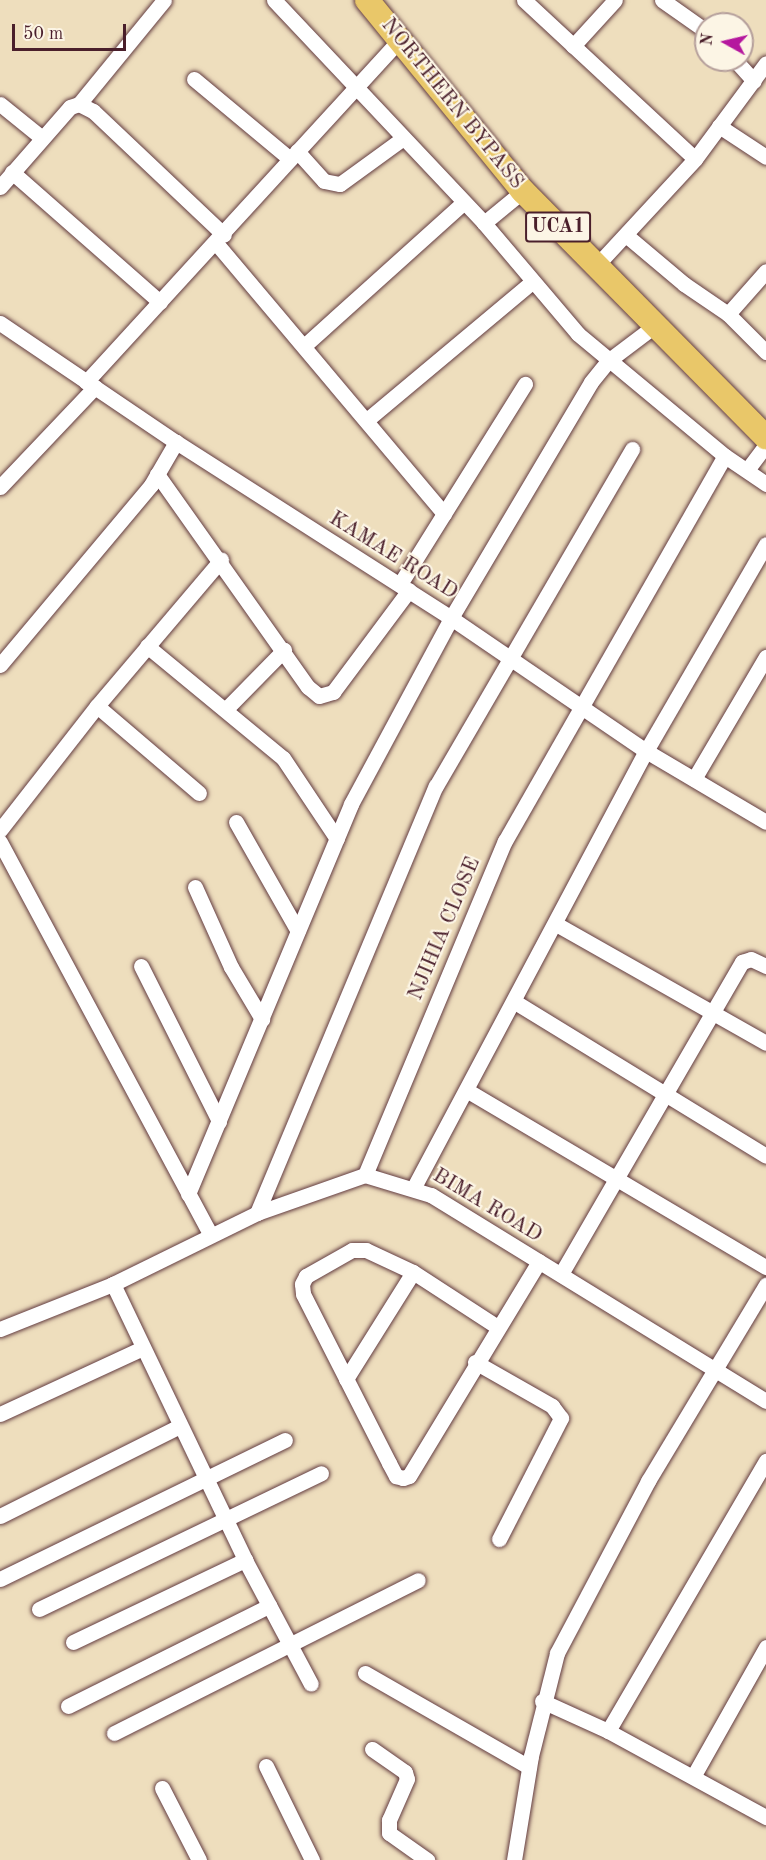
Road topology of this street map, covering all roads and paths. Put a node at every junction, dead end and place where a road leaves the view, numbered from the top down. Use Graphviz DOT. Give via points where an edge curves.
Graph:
graph roads {
  1 [pos="274,0"];
  2 [pos="367,0"];
  3 [pos="524,0"];
  4 [pos="615,0"];
  5 [pos="662,0"];
  6 [pos="155,3"];
  7 [pos="694,23"];
  8 [pos="400,39"];
  9 [pos="573,46"];
  10 [pos="766,63"];
  11 [pos="745,72"];
  12 [pos="194,80"];
  13 [pos="753,81"];
  14 [pos="353,87"];
  15 [pos="0,104"];
  16 [pos="79,104"];
  17 [pos="719,126"];
  18 [pos="42,138"];
  19 [pos="402,139"];
  20 [pos="294,155"];
  21 [pos="766,157"];
  22 [pos="694,159"];
  23 [pos="12,172"];
  24 [pos="0,187"];
  25 [pos="523,191"];
  26 [pos="463,202"];
  27 [pos="484,223"];
  28 [pos="627,236"];
  29 [pos="220,239"];
  30 [pos="596,266"];
  31 [pos="766,270"];
  32 [pos="532,282"];
  33 [pos="160,302"];
  34 [pos="728,314"];
  35 [pos="0,323"];
  36 [pos="653,327"];
  37 [pos="304,346"];
  38 [pos="766,352"];
  39 [pos="608,361"];
  40 [pos="90,384"];
  41 [pos="525,384"];
  42 [pos="368,419"];
  43 [pos="766,437"];
  44 [pos="176,442"];
  45 [pos="766,445"];
  46 [pos="632,449"];
  47 [pos="725,456"];
  48 [pos="747,470"];
  49 [pos="157,474"];
  50 [pos="766,484"];
  51 [pos="0,487"];
  52 [pos="444,514"];
  53 [pos="766,544"];
  54 [pos="221,560"];
  55 [pos="405,587"];
  56 [pos="451,618"];
  57 [pos="147,646"];
  58 [pos="284,650"];
  59 [pos="766,657"];
  60 [pos="511,658"];
  61 [pos="0,665"];
  62 [pos="96,706"];
  63 [pos="582,708"];
  64 [pos="226,709"];
  65 [pos="646,751"];
  66 [pos="694,779"];
  67 [pos="199,793"];
  68 [pos="236,822"];
  69 [pos="766,822"];
  70 [pos="0,830"];
  71 [pos="337,839"];
  72 [pos="0,842"];
  73 [pos="195,887"];
  74 [pos="556,924"];
  75 [pos="298,931"];
  76 [pos="141,966"];
  77 [pos="766,966"];
  78 [pos="515,1002"];
  79 [pos="714,1014"];
  80 [pos="262,1019"];
  81 [pos="766,1043"];
  82 [pos="468,1091"];
  83 [pos="667,1095"];
  84 [pos="219,1121"];
  85 [pos="766,1156"];
  86 [pos="365,1175"];
  87 [pos="619,1178"];
  88 [pos="414,1187"];
  89 [pos="188,1194"];
  90 [pos="257,1213"];
  91 [pos="210,1234"];
  92 [pos="539,1261"];
  93 [pos="766,1267"];
  94 [pos="413,1272"];
  95 [pos="561,1274"];
  96 [pos="112,1284"];
  97 [pos="766,1285"];
  98 [pos="496,1326"];
  99 [pos="0,1329"];
  100 [pos="143,1348"];
  101 [pos="475,1362"];
  102 [pos="715,1370"];
  103 [pos="346,1379"];
  104 [pos="766,1401"];
  105 [pos="0,1414"];
  106 [pos="180,1426"];
  107 [pos="285,1440"];
  108 [pos="766,1461"];
  109 [pos="321,1473"];
  110 [pos="206,1478"];
  111 [pos="0,1516"];
  112 [pos="225,1519"];
  113 [pos="499,1539"];
  114 [pos="245,1560"];
  115 [pos="0,1579"];
  116 [pos="418,1580"];
  117 [pos="269,1606"];
  118 [pos="39,1609"];
  119 [pos="73,1642"];
  120 [pos="291,1646"];
  121 [pos="766,1647"];
  122 [pos="365,1673"];
  123 [pos="311,1684"];
  124 [pos="542,1701"];
  125 [pos="68,1706"];
  126 [pos="608,1731"];
  127 [pos="114,1733"];
  128 [pos="372,1749"];
  129 [pos="266,1766"];
  130 [pos="529,1767"];
  131 [pos="694,1775"];
  132 [pos="162,1788"];
  133 [pos="766,1817"];
  134 [pos="199,1860"];
  135 [pos="312,1860"];
  136 [pos="427,1860"];
  137 [pos="514,1860"];
  1 -- 14 [label="street"];
  2 -- 8 [label="main road, NORTHERN BYPASS / UCA1"];
  3 -- 9 [label="street"];
  4 -- 9 [label="street"];
  5 -- 7 [label="street"];
  6 -- 16 [label="street"];
  8 -- 14 [label="street"];
  8 -- 25 [label="main road, NORTHERN BYPASS / UCA1"];
  9 -- 22 [label="street"];
  10 -- 13 [label="street"];
  11 -- 13 [label="street"];
  12 -- 20 [label="street"];
  13 -- 17 [label="street"];
  14 -- 19 [label="street"];
  14 -- 20 [label="street"];
  15 -- 18 [label="street"];
  16 -- 18 [label="street" via="70,107"];
  16 -- 29 [label="street" via="93,111"];
  17 -- 21 [label="street"];
  17 -- 22 [label="street"];
  18 -- 23 [label="street"];
  19 -- 20 [label="street" via="340,184 324,181"];
  19 -- 26 [label="street"];
  20 -- 29 [label="street"];
  22 -- 28 [label="street"];
  23 -- 24 [label="street"];
  23 -- 33 [label="street"];
  25 -- 27 [label="street"];
  25 -- 30 [label="main road, NORTHERN BYPASS / UCA1"];
  26 -- 27 [label="street"];
  26 -- 37 [label="street"];
  27 -- 32 [label="street"];
  28 -- 30 [label="street"];
  28 -- 34 [label="street" via="684,284"];
  29 -- 33 [label="street"];
  29 -- 37 [label="street"];
  30 -- 36 [label="main road, NORTHERN BYPASS / UCA1"];
  31 -- 34 [label="street"];
  32 -- 39 [label="street"];
  32 -- 42 [label="street"];
  33 -- 40 [label="street"];
  34 -- 38 [label="street"];
  35 -- 40 [label="street, KAMAE ROAD"];
  36 -- 39 [label="street"];
  36 -- 43 [label="main road, NORTHERN BYPASS / UCA1"];
  37 -- 42 [label="street"];
  39 -- 47 [label="street"];
  39 -- 56 [label="street" via="591,382"];
  40 -- 44 [label="street, KAMAE ROAD"];
  40 -- 51 [label="street"];
  41 -- 52 [label="street"];
  42 -- 52 [label="street"];
  44 -- 49 [label="street"];
  44 -- 55 [label="street, KAMAE ROAD"];
  45 -- 48 [label="street"];
  46 -- 60 [label="street"];
  47 -- 48 [label="street"];
  47 -- 63 [label="street, NJIHIA CLOSE"];
  48 -- 50 [label="street"];
  49 -- 54 [label="street"];
  49 -- 61 [label="street"];
  52 -- 55 [label="street"];
  53 -- 65 [label="street"];
  54 -- 57 [label="street"];
  54 -- 58 [label="street"];
  55 -- 56 [label="street, KAMAE ROAD"];
  55 -- 58 [label="street" via="326,696 308,687"];
  56 -- 60 [label="street, KAMAE ROAD"];
  56 -- 71 [label="street" via="351,804"];
  57 -- 62 [label="street"];
  57 -- 64 [label="street"];
  58 -- 64 [label="street"];
  59 -- 66 [label="street"];
  60 -- 63 [label="street, KAMAE ROAD"];
  60 -- 90 [label="street" via="436,786"];
  62 -- 67 [label="street"];
  62 -- 70 [label="street"];
  63 -- 65 [label="street, KAMAE ROAD"];
  63 -- 86 [label="street, NJIHIA CLOSE" via="501,851"];
  64 -- 71 [label="street" via="283,758"];
  65 -- 66 [label="street, KAMAE ROAD"];
  65 -- 74 [label="street"];
  66 -- 69 [label="street, KAMAE ROAD"];
  68 -- 75 [label="street"];
  71 -- 75 [label="street"];
  72 -- 89 [label="street"];
  73 -- 80 [label="street" via="231,967"];
  74 -- 78 [label="street"];
  74 -- 79 [label="street"];
  75 -- 80 [label="street"];
  76 -- 84 [label="street"];
  77 -- 79 [label="street" via="751,959 742,962"];
  78 -- 82 [label="street"];
  78 -- 83 [label="street"];
  79 -- 81 [label="street"];
  79 -- 83 [label="street"];
  80 -- 84 [label="street"];
  82 -- 87 [label="street"];
  82 -- 88 [label="street"];
  83 -- 85 [label="street"];
  83 -- 87 [label="street"];
  84 -- 89 [label="street"];
  86 -- 88 [label="street, BIMA ROAD"];
  86 -- 90 [label="street"];
  87 -- 93 [label="street"];
  87 -- 95 [label="street"];
  88 -- 92 [label="street, BIMA ROAD"];
  89 -- 91 [label="street"];
  90 -- 91 [label="street"];
  91 -- 96 [label="street"];
  92 -- 95 [label="street, BIMA ROAD"];
  92 -- 98 [label="street"];
  94 -- 98 [label="street"];
  94 -- 103 [label="street"];
  94 -- 103 [label="street" via="381,1255 352,1250 306,1275 303,1294"];
  95 -- 102 [label="street, BIMA ROAD"];
  96 -- 99 [label="street"];
  96 -- 100 [label="street"];
  97 -- 102 [label="street"];
  98 -- 101 [label="street"];
  100 -- 105 [label="street"];
  100 -- 106 [label="street"];
  101 -- 103 [label="street" via="409,1476 403,1478 396,1476"];
  101 -- 113 [label="street" via="552,1406 561,1418"];
  102 -- 104 [label="street, BIMA ROAD"];
  102 -- 124 [label="street" via="648,1481 557,1653"];
  106 -- 110 [label="street"];
  106 -- 111 [label="street"];
  107 -- 110 [label="street"];
  108 -- 126 [label="street"];
  109 -- 112 [label="street"];
  110 -- 112 [label="street"];
  110 -- 115 [label="street"];
  112 -- 114 [label="street"];
  112 -- 118 [label="street"];
  114 -- 117 [label="street"];
  114 -- 119 [label="street"];
  116 -- 120 [label="street"];
  117 -- 120 [label="street"];
  117 -- 125 [label="street"];
  120 -- 123 [label="street"];
  120 -- 127 [label="street"];
  121 -- 131 [label="street"];
  122 -- 130 [label="street"];
  124 -- 126 [label="street"];
  124 -- 130 [label="street"];
  126 -- 131 [label="street"];
  128 -- 136 [label="street" via="405,1772 407,1779 389,1820 390,1833"];
  129 -- 135 [label="street"];
  130 -- 137 [label="street"];
  131 -- 133 [label="street"];
  132 -- 134 [label="street"];
}
